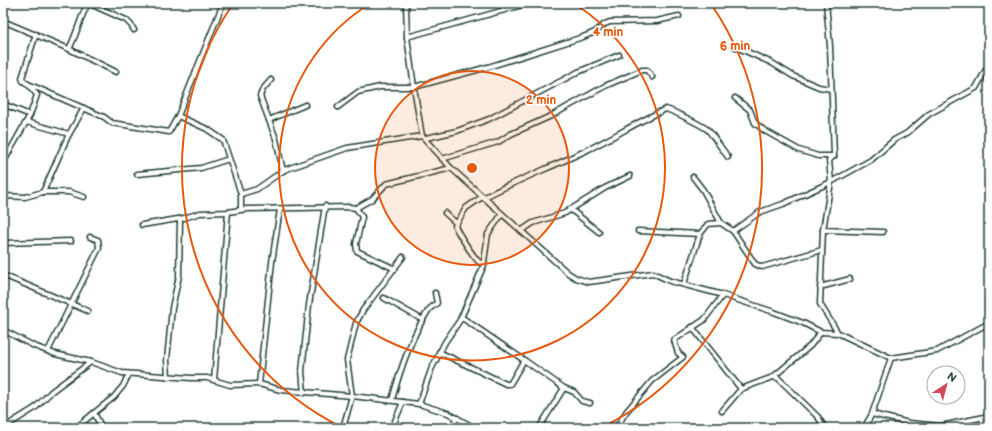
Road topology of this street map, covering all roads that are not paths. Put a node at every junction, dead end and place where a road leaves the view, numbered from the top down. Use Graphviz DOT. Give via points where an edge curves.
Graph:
graph roads {
  1 [pos="88,3"];
  2 [pos="316,3"];
  3 [pos="406,3"];
  4 [pos="530,3"];
  5 [pos="826,3"];
  6 [pos="222,6"];
  7 [pos="298,6"];
  8 [pos="679,16"];
  9 [pos="3,21"];
  10 [pos="134,30"];
  11 [pos="36,34"];
  12 [pos="407,37"];
  13 [pos="734,46"];
  14 [pos="69,49"];
  15 [pos="619,55"];
  16 [pos="989,64"];
  17 [pos="116,72"];
  18 [pos="652,77"];
  19 [pos="271,80"];
  20 [pos="28,84"];
  21 [pos="414,87"];
  22 [pos="831,90"];
  23 [pos="735,98"];
  24 [pos="3,104"];
  25 [pos="305,106"];
  26 [pos="338,107"];
  27 [pos="84,108"];
  28 [pos="30,115"];
  29 [pos="178,116"];
  30 [pos="269,120"];
  31 [pos="26,122"];
  32 [pos="69,134"];
  33 [pos="424,137"];
  34 [pos="834,156"];
  35 [pos="4,157"];
  36 [pos="728,157"];
  37 [pos="229,159"];
  38 [pos="442,159"];
  39 [pos="3,163"];
  40 [pos="451,168"];
  41 [pos="283,171"];
  42 [pos="137,174"];
  43 [pos="630,176"];
  44 [pos="693,177"];
  45 [pos="831,182"];
  46 [pos="43,192"];
  47 [pos="241,194"];
  48 [pos="3,196"];
  49 [pos="84,197"];
  50 [pos="483,197"];
  51 [pos="325,206"];
  52 [pos="356,208"];
  53 [pos="241,209"];
  54 [pos="280,209"];
  55 [pos="570,209"];
  56 [pos="228,212"];
  57 [pos="445,214"];
  58 [pos="502,214"];
  59 [pos="180,219"];
  60 [pos="456,223"];
  61 [pos="721,223"];
  62 [pos="142,224"];
  63 [pos="823,230"];
  64 [pos="638,231"];
  65 [pos="733,231"];
  66 [pos="521,232"];
  67 [pos="599,232"];
  68 [pos="883,232"];
  69 [pos="700,234"];
  70 [pos="90,237"];
  71 [pos="71,241"];
  72 [pos="3,243"];
  73 [pos="822,250"];
  74 [pos="403,257"];
  75 [pos="484,262"];
  76 [pos="395,269"];
  77 [pos="3,275"];
  78 [pos="850,279"];
  79 [pos="684,284"];
  80 [pos="820,287"];
  81 [pos="435,293"];
  82 [pos="723,295"];
  83 [pos="384,298"];
  84 [pos="71,304"];
  85 [pos="88,311"];
  86 [pos="461,317"];
  87 [pos="423,320"];
  88 [pos="989,323"];
  89 [pos="692,327"];
  90 [pos="3,330"];
  91 [pos="821,332"];
  92 [pos="838,333"];
  93 [pos="48,351"];
  94 [pos="439,352"];
  95 [pos="891,358"];
  96 [pos="524,360"];
  97 [pos="91,362"];
  98 [pos="129,374"];
  99 [pos="168,377"];
  100 [pos="773,377"];
  101 [pos="214,380"];
  102 [pos="259,384"];
  103 [pos="564,388"];
  104 [pos="740,389"];
  105 [pos="304,393"];
  106 [pos="352,396"];
  107 [pos="392,400"];
  108 [pos="403,402"];
  109 [pos="590,403"];
  110 [pos="419,404"];
  111 [pos="722,411"];
  112 [pos="94,413"];
  113 [pos="872,414"];
  114 [pos="989,416"];
  115 [pos="457,418"];
  116 [pos="982,418"];
  117 [pos="919,426"];
  118 [pos="3,428"];
  119 [pos="76,428"];
  120 [pos="102,428"];
  121 [pos="342,428"];
  122 [pos="392,428"];
  123 [pos="450,428"];
  124 [pos="475,428"];
  125 [pos="538,428"];
  126 [pos="616,428"];
  127 [pos="825,428"];
  128 [pos="864,428"];
  129 [pos="985,428"];
  1 -- 10 [label="street" via="126,20"];
  1 -- 14 [label="street"];
  2 -- 7 [label="street"];
  3 -- 12 [label="street"];
  4 -- 12 [label="street"];
  5 -- 22 [label="street"];
  6 -- 29 [label="street"];
  8 -- 21 [label="street" via="657,20 610,22 583,37"];
  9 -- 11 [label="street"];
  11 -- 14 [label="street"];
  11 -- 20 [label="street" via="22,78"];
  12 -- 21 [label="street"];
  13 -- 22 [label="street" via="794,76"];
  14 -- 17 [label="street"];
  15 -- 33 [label="street" via="566,77 488,119 456,131"];
  16 -- 45 [label="street" via="981,81 969,93 929,114 871,160"];
  18 -- 38 [label="street" via="647,70 642,70 605,86 552,116 498,142"];
  19 -- 30 [label="street" via="260,96"];
  20 -- 27 [label="street"];
  20 -- 28 [label="street" via="37,95"];
  21 -- 26 [label="street" via="380,87 358,92"];
  21 -- 33 [label="street"];
  22 -- 34 [label="street"];
  23 -- 34 [label="street" via="750,110 755,123 765,131 799,150 818,156"];
  24 -- 28 [label="street"];
  25 -- 30 [label="street"];
  27 -- 29 [label="street" via="112,123 170,132"];
  27 -- 32 [label="street"];
  28 -- 31 [label="street"];
  29 -- 37 [label="street" via="207,129 223,140"];
  30 -- 41 [label="street"];
  31 -- 32 [label="street"];
  31 -- 35 [label="street"];
  32 -- 46 [label="street"];
  33 -- 38 [label="street"];
  33 -- 41 [label="street" via="347,148"];
  34 -- 45 [label="street" via="829,160"];
  35 -- 39 [label="street"];
  36 -- 50 [label="street" via="708,130 683,118 675,111 666,109 600,144"];
  37 -- 42 [label="street" via="201,168"];
  37 -- 47 [label="street"];
  38 -- 40 [label="street"];
  40 -- 50 [label="street"];
  40 -- 52 [label="street" via="386,184 372,199"];
  41 -- 47 [label="street" via="257,189"];
  43 -- 55 [label="street"];
  44 -- 61 [label="street"];
  45 -- 63 [label="street"];
  45 -- 65 [label="street" via="760,212"];
  46 -- 48 [label="street" via="25,197"];
  46 -- 49 [label="street" via="71,192"];
  47 -- 53 [label="street"];
  50 -- 58 [label="street"];
  50 -- 60 [label="street" via="466,208"];
  51 -- 52 [label="street"];
  51 -- 54 [label="street"];
  51 -- 105 [label="street" via="309,305 302,371"];
  52 -- 76 [label="street" via="362,217 356,244 357,251"];
  53 -- 54 [label="street"];
  53 -- 56 [label="street"];
  54 -- 102 [label="street"];
  55 -- 66 [label="street" via="560,215 533,223"];
  55 -- 67 [label="street"];
  56 -- 59 [label="street" via="200,212"];
  56 -- 101 [label="street"];
  57 -- 60 [label="street"];
  58 -- 66 [label="street"];
  58 -- 75 [label="street" via="488,234"];
  59 -- 62 [label="street"];
  59 -- 99 [label="street" via="178,276 172,308"];
  60 -- 75 [label="street" via="457,230 474,258 480,263"];
  61 -- 65 [label="street"];
  61 -- 69 [label="street" via="708,224"];
  63 -- 68 [label="street"];
  63 -- 73 [label="street"];
  64 -- 69 [label="street"];
  65 -- 73 [label="street" via="755,264 762,267"];
  66 -- 79 [label="street" via="576,278 589,282 653,273"];
  69 -- 79 [label="street"];
  70 -- 84 [label="street" via="98,240 99,248"];
  71 -- 72 [label="street"];
  73 -- 80 [label="street"];
  74 -- 76 [label="street"];
  75 -- 86 [label="street"];
  76 -- 106 [label="street" via="356,323 347,360"];
  77 -- 84 [label="street"];
  78 -- 80 [label="street"];
  79 -- 82 [label="street"];
  80 -- 92 [label="street" via="820,304"];
  81 -- 87 [label="street" via="437,303 428,310"];
  82 -- 89 [label="street" via="704,320"];
  82 -- 91 [label="street"];
  83 -- 87 [label="street"];
  84 -- 85 [label="street"];
  84 -- 93 [label="street"];
  86 -- 94 [label="street"];
  86 -- 96 [label="street"];
  87 -- 107 [label="street" via="400,371"];
  88 -- 95 [label="street" via="937,351"];
  89 -- 104 [label="street"];
  89 -- 126 [label="street" via="674,340 678,353 683,357 652,381"];
  90 -- 93 [label="street"];
  91 -- 92 [label="street"];
  91 -- 100 [label="street" via="805,350"];
  92 -- 95 [label="street"];
  93 -- 97 [label="street"];
  94 -- 96 [label="street" via="506,384 510,384"];
  94 -- 110 [label="street"];
  95 -- 113 [label="street"];
  96 -- 103 [label="street"];
  97 -- 98 [label="street"];
  97 -- 118 [label="street" via="52,391 35,408"];
  98 -- 99 [label="street"];
  98 -- 112 [label="street" via="114,397"];
  99 -- 101 [label="street"];
  100 -- 104 [label="street"];
  100 -- 127 [label="street" via="778,378 790,389 818,417"];
  101 -- 102 [label="street" via="230,385"];
  102 -- 105 [label="street"];
  103 -- 109 [label="street" via="574,392 582,401"];
  103 -- 125 [label="street"];
  104 -- 111 [label="street"];
  105 -- 106 [label="street"];
  106 -- 107 [label="street"];
  106 -- 121 [label="street"];
  107 -- 108 [label="street"];
  108 -- 110 [label="street"];
  108 -- 122 [label="street"];
  110 -- 115 [label="street" via="437,408"];
  112 -- 119 [label="street"];
  112 -- 120 [label="street"];
  113 -- 117 [label="street"];
  113 -- 128 [label="street"];
  114 -- 116 [label="street"];
  115 -- 123 [label="street"];
  115 -- 124 [label="street"];
  116 -- 117 [label="street" via="941,426"];
  116 -- 129 [label="street"];
}
